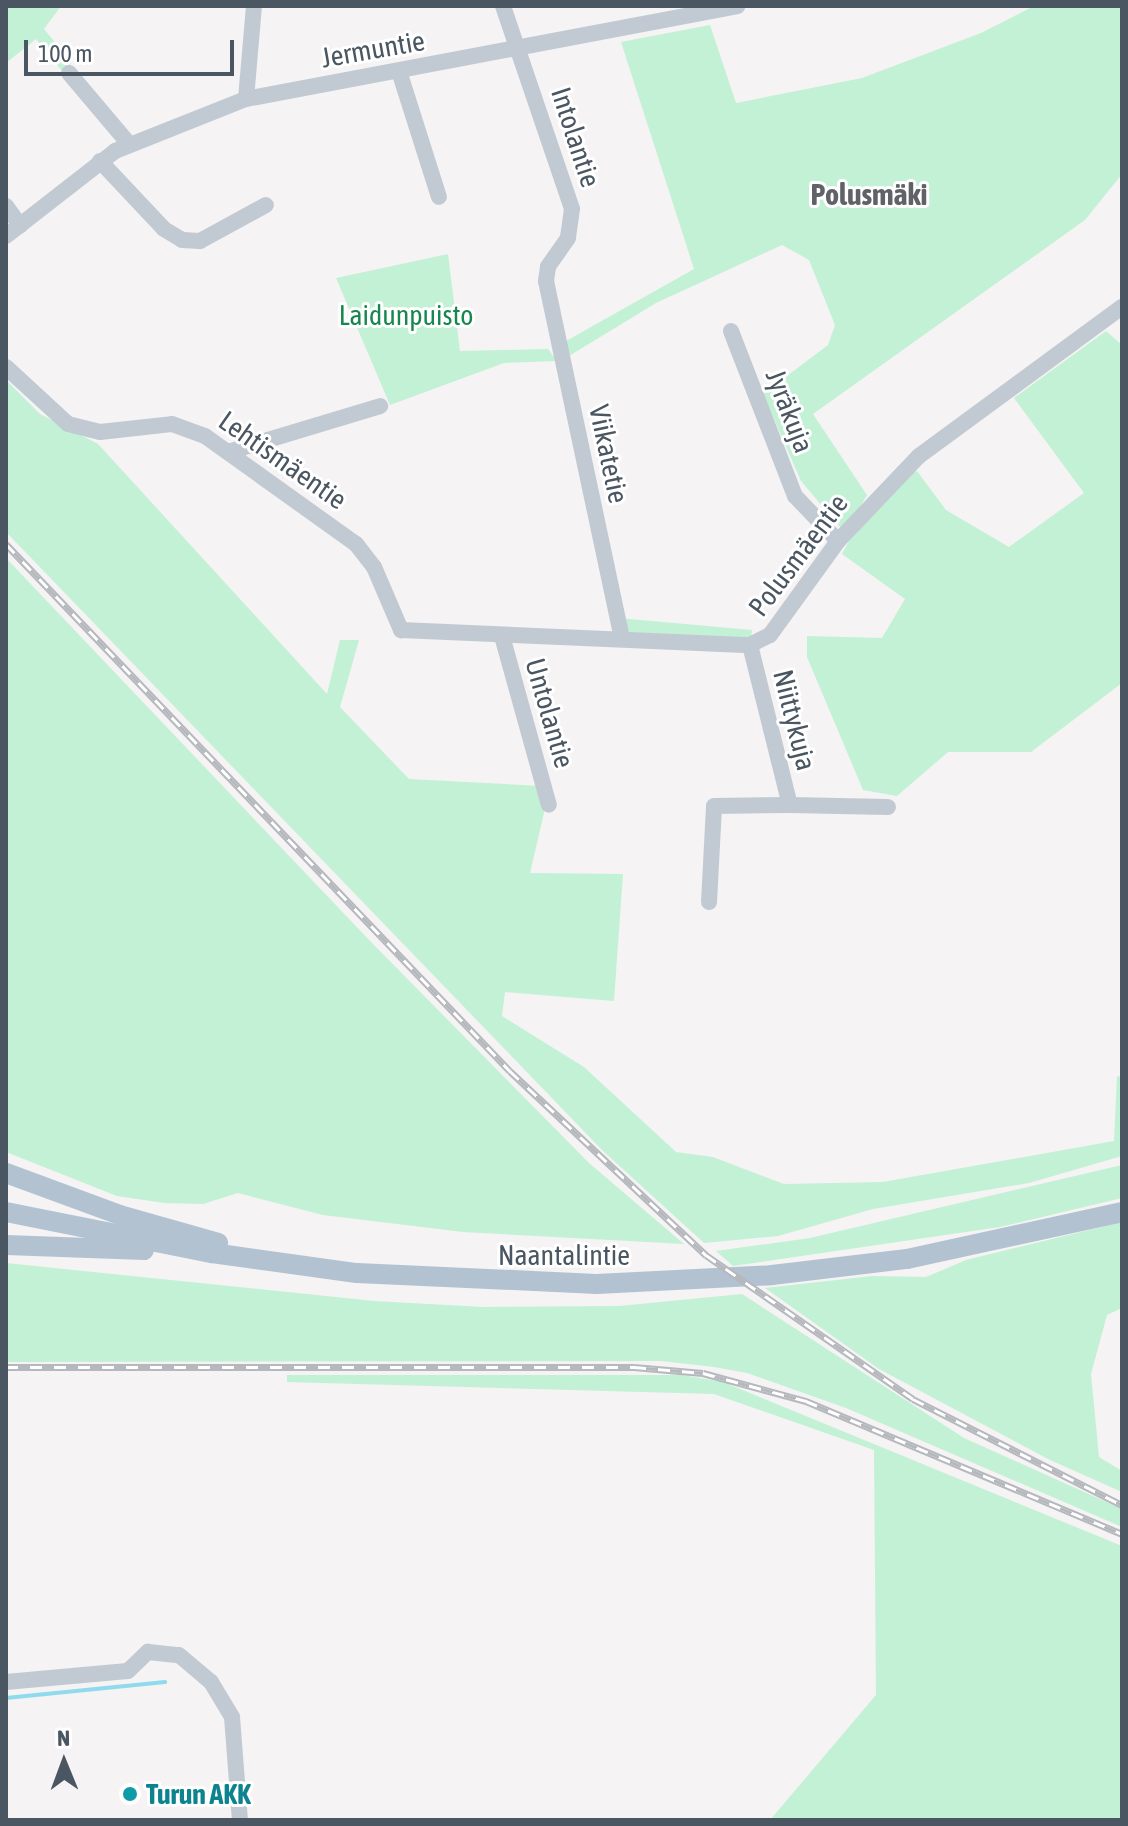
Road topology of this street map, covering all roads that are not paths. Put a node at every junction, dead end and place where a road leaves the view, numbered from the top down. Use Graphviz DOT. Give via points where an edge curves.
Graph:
graph roads {
  1 [pos="254,6"];
  2 [pos="503,6"];
  3 [pos="737,6"];
  4 [pos="518,48"];
  5 [pos="399,71"];
  6 [pos="69,73"];
  7 [pos="246,99"];
  8 [pos="129,144"];
  9 [pos="100,161"];
  10 [pos="439,197"];
  11 [pos="266,205"];
  12 [pos="6,206"];
  13 [pos="20,225"];
  14 [pos="6,236"];
  15 [pos="546,281"];
  16 [pos="1122,307"];
  17 [pos="731,331"];
  18 [pos="6,367"];
  19 [pos="380,406"];
  20 [pos="228,452"];
  21 [pos="838,541"];
  22 [pos="401,630"];
  23 [pos="502,636"];
  24 [pos="622,639"];
  25 [pos="750,645"];
  26 [pos="549,805"];
  27 [pos="790,805"];
  28 [pos="888,807"];
  29 [pos="709,902"];
  30 [pos="6,1173"];
  31 [pos="6,1212"];
  32 [pos="1122,1212"];
  33 [pos="6,1245"];
  34 [pos="212,1253"];
  35 [pos="283,1263"];
  36 [pos="6,1682"];
  37 [pos="240,1820"];
  1 -- 7 [label="street"];
  2 -- 4 [label="street, Intolantie"];
  3 -- 4 [label="street, Jermuntie"];
  4 -- 5 [label="street, Jermuntie"];
  4 -- 15 [label="street, Intolantie" via="572,209 568,238 548,267"];
  5 -- 7 [label="street, Jermuntie"];
  5 -- 10 [label="street"];
  6 -- 8 [label="street"];
  7 -- 8 [label="street, Jermuntie"];
  8 -- 9 [label="street, Jermuntie"];
  9 -- 11 [label="street" via="154,220 182,240 200,241"];
  9 -- 13 [label="street, Jermuntie"];
  12 -- 13 [label="street"];
  13 -- 14 [label="street, Jermuntie"];
  15 -- 24 [label="street, Viikatetie"];
  16 -- 21 [label="street, Polusmäentie" via="919,456"];
  17 -- 21 [label="street, Jyräkuja" via="795,496"];
  18 -- 20 [label="street, Lehtismäentie" via="68,424 100,432 172,424 190,428"];
  19 -- 20 [label="street"];
  20 -- 22 [label="street, Lehtismäentie" via="366,553"];
  21 -- 25 [label="street, Polusmäentie" via="770,635"];
  22 -- 23 [label="street, Polusmäentie"];
  23 -- 24 [label="street, Polusmäentie"];
  23 -- 26 [label="street, Untolantie"];
  24 -- 25 [label="street, Polusmäentie"];
  25 -- 27 [label="street, Niittykuja"];
  27 -- 28 [label="street, Niittykuja"];
  27 -- 29 [label="street" via="714,806"];
  30 -- 35 [label="main road" via="120,1215"];
  31 -- 34 [label="main road, Naantalintie"];
  32 -- 35 [label="main road, Naantalintie" via="907,1259 704,1280 493,1283"];
  33 -- 34 [label="main road"];
  34 -- 35 [label="main road, Naantalintie"];
  36 -- 37 [label="street" via="128,1671 148,1652 179,1655 206,1677 232,1717"];
}
